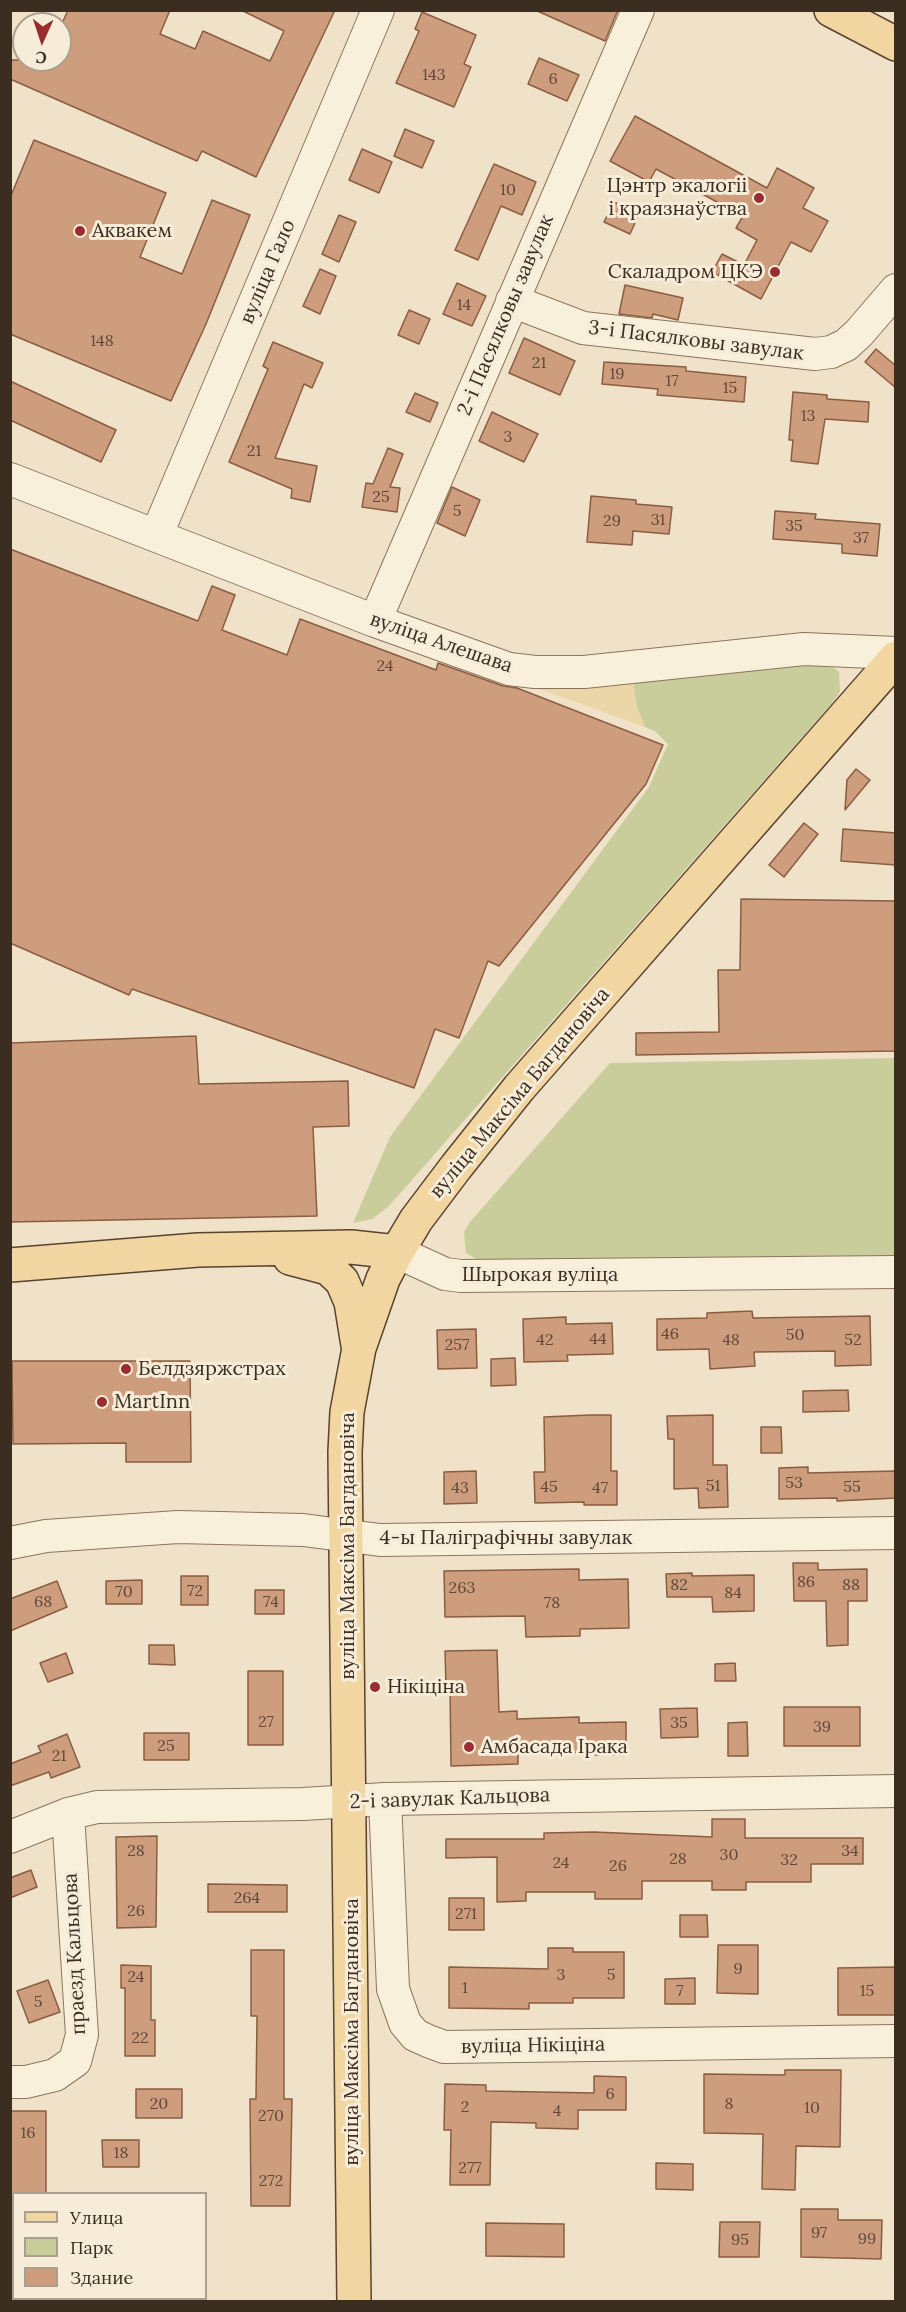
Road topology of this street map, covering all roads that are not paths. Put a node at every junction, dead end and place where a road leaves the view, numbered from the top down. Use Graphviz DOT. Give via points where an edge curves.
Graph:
graph roads {
  1 [pos="378,10"];
  2 [pos="638,10"];
  3 [pos="850,15"];
  4 [pos="896,44"];
  5 [pos="896,290"];
  6 [pos="512,301"];
  7 [pos="10,479"];
  8 [pos="158,534"];
  9 [pos="375,621"];
  10 [pos="896,653"];
  11 [pos="896,658"];
  12 [pos="253,1249"];
  13 [pos="398,1252"];
  14 [pos="10,1265"];
  15 [pos="896,1272"];
  16 [pos="359,1348"];
  17 [pos="896,1533"];
  18 [pos="345,1535"];
  19 [pos="10,1543"];
  20 [pos="896,1791"];
  21 [pos="385,1799"];
  22 [pos="350,1802"];
  23 [pos="68,1814"];
  24 [pos="10,1837"];
  25 [pos="896,2041"];
  26 [pos="10,2082"];
  27 [pos="354,2301"];
  1 -- 8 [label="street, вуліца Гало"];
  2 -- 6 [label="street, 2-і Пасялковы завулак"];
  3 -- 4 [label="main road"];
  5 -- 6 [label="street, 3-і Пасялковы завулак" via="846,345 814,354 583,328"];
  6 -- 9 [label="street, 2-і Пасялковы завулак"];
  7 -- 8 [label="street, вуліца Алешава"];
  8 -- 9 [label="street, вуліца Алешава"];
  9 -- 10 [label="street, вуліца Алешава" via="487,663 536,672 584,672 804,649"];
  11 -- 13 [label="main road, вуліца Максіма Багдановіча" via="519,1088 436,1194"];
  12 -- 13 [label="main road, Шырокая вуліца" via="351,1247"];
  12 -- 14 [label="main road, Шырокая вуліца"];
  12 -- 16 [label="main road" via="328,1268 342,1281 351,1302"];
  13 -- 15 [label="street, Шырокая вуліца" via="445,1274 461,1276"];
  13 -- 16 [label="main road, вуліца Максіма Багдановіча" via="383,1279"];
  16 -- 18 [label="main road, вуліца Максіма Багдановіча" via="347,1412"];
  17 -- 18 [label="street, 4-ы Паліграфічны завулак" via="380,1540"];
  18 -- 19 [label="street, 4-ы Паліграфічны завулак" via="178,1527 46,1536"];
  18 -- 22 [label="main road, вуліца Максіма Багдановіча"];
  20 -- 21 [label="street, 2-і завулак Кальцова"];
  21 -- 22 [label="street, 2-і завулак Кальцова"];
  21 -- 25 [label="street, вуліца Нікіціна" via="393,1989 405,2023 415,2035 444,2047"];
  22 -- 23 [label="street, 2-і завулак Кальцова" via="97,1807"];
  22 -- 27 [label="main road, вуліца Максіма Багдановіча"];
  23 -- 24 [label="street, 2-і завулак Кальцова"];
  23 -- 26 [label="street, праезд Кальцова" via="82,2035 75,2061 55,2075"];
}
